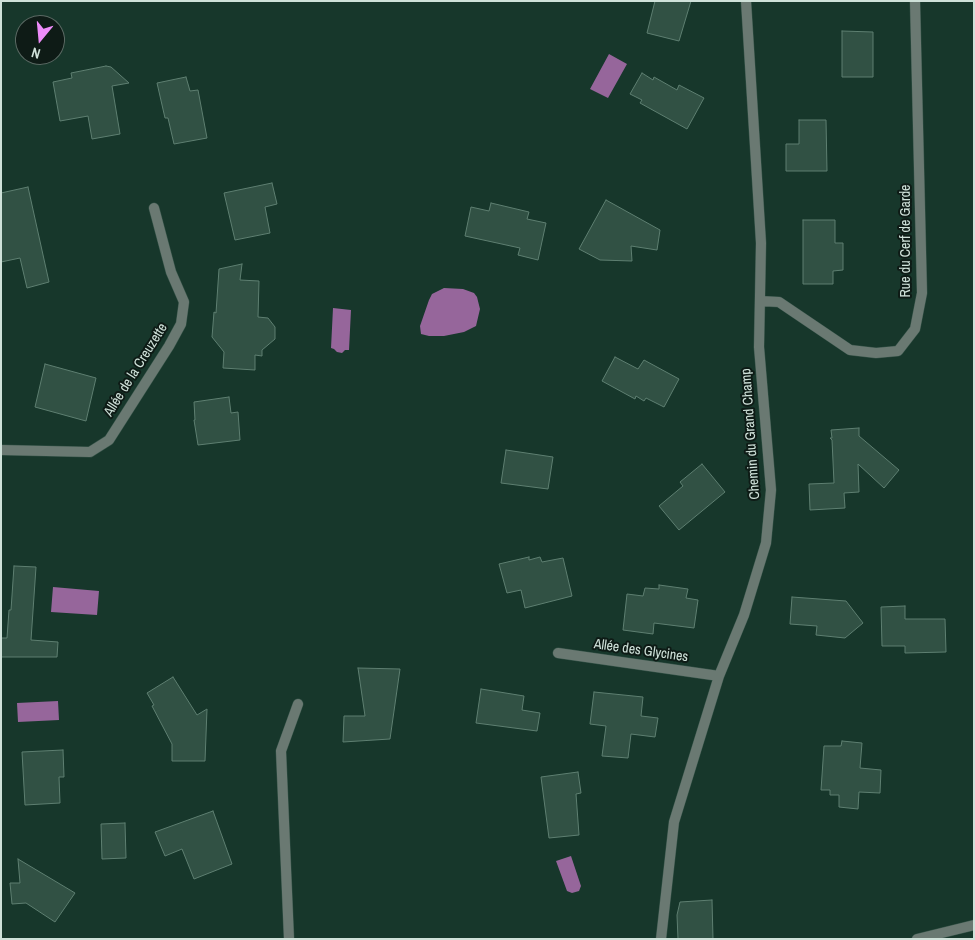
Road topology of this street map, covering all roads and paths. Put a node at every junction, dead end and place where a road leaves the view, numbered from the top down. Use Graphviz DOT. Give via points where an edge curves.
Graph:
graph roads {
  1 [pos="746,1"];
  2 [pos="915,1"];
  3 [pos="154,208"];
  4 [pos="760,301"];
  5 [pos="1,450"];
  6 [pos="558,653"];
  7 [pos="719,676"];
  8 [pos="298,704"];
  9 [pos="974,925"];
  10 [pos="289,939"];
  11 [pos="661,939"];
  12 [pos="917,939"];
  1 -- 4 [label="street, Chemin du Grand Champ" via="761,243"];
  2 -- 4 [label="street, Rue du Cerf de Garde" via="922,293 915,329 898,351 850,350 779,302"];
  3 -- 5 [label="street, Allée de la Creuzette" via="171,272 184,302 181,324 169,346 108,440 90,452"];
  4 -- 7 [label="street, Chemin du Grand Champ" via="759,347 770,490 766,543 744,614"];
  6 -- 7 [label="street, Allée des Glycines"];
  7 -- 11 [label="street, Chemin du Grand Champ" via="674,822"];
  8 -- 10 [label="street" via="281,751"];
  9 -- 12 [label="street"];
}
